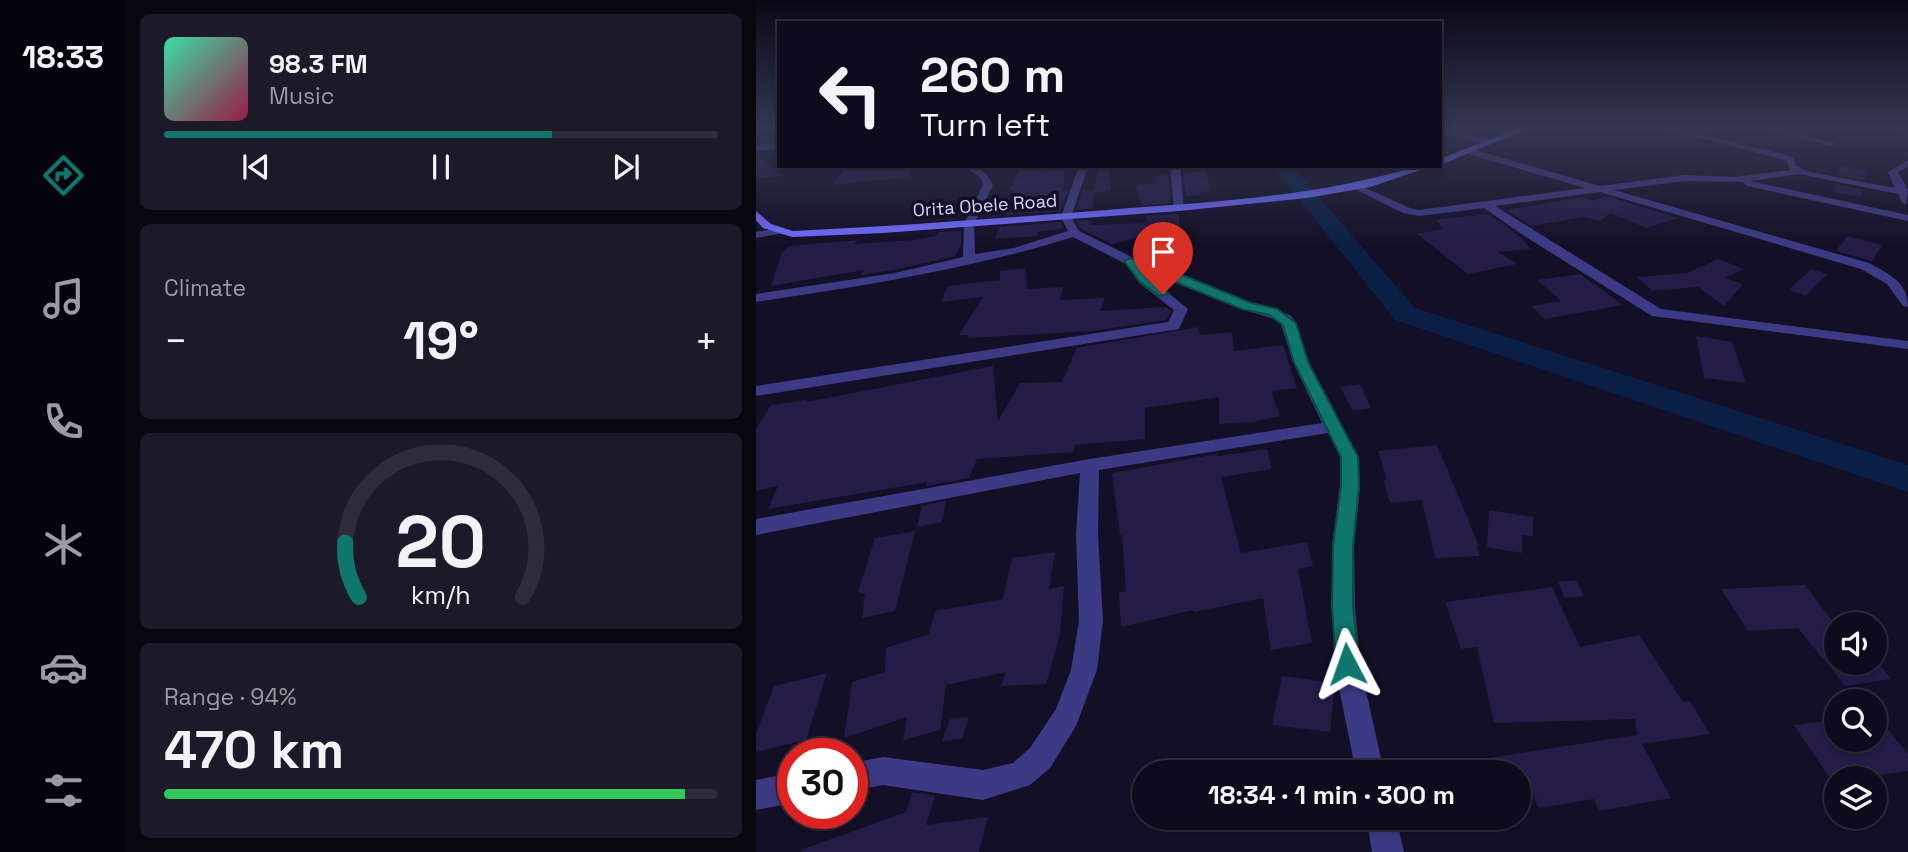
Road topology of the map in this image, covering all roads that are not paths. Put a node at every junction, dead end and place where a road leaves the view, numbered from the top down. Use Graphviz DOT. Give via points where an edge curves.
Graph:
graph roads {
  1 [pos="1523,167"];
  2 [pos="1792,167"];
  3 [pos="1900,167"];
  4 [pos="970,168"];
  5 [pos="1083,168"];
  6 [pos="1175,168"];
  7 [pos="1421,168"];
  8 [pos="1800,171"];
  9 [pos="1734,180"];
  10 [pos="1356,187"];
  11 [pos="1597,188"];
  12 [pos="1904,193"];
  13 [pos="1908,205"];
  14 [pos="1488,206"];
  15 [pos="1179,208"];
  16 [pos="756,214"];
  17 [pos="1066,217"];
  18 [pos="1908,218"];
  19 [pos="968,224"];
  20 [pos="779,231"];
  21 [pos="1074,233"];
  22 [pos="756,235"];
  23 [pos="968,258"];
  24 [pos="1130,261"];
  25 [pos="756,298"];
  26 [pos="1908,303"];
  27 [pos="1908,345"];
  28 [pos="756,391"];
  29 [pos="1333,427"];
  30 [pos="1090,466"];
  31 [pos="756,527"];
  32 [pos="1367,760"];
  33 [pos="868,774"];
  34 [pos="777,791"];
  35 [pos="756,795"];
  36 [pos="1384,830"];
  37 [pos="1388,852"];
  1 -- 11 [label="street"];
  2 -- 8 [label="street"];
  3 -- 12 [label="street" via="1894,172"];
  4 -- 19 [label="street" via="985,177 988,185"];
  5 -- 17 [label="street"];
  6 -- 15 [label="street"];
  7 -- 10 [label="main road, Orita Obele Road"];
  8 -- 9 [label="street"];
  8 -- 12 [label="street"];
  9 -- 11 [label="street" via="1704,177"];
  9 -- 18 [label="street"];
  10 -- 14 [label="street" via="1412,212"];
  10 -- 15 [label="main road, Orita Obele Road"];
  11 -- 14 [label="street"];
  11 -- 26 [label="street" via="1866,266 1892,281"];
  12 -- 13 [label="street"];
  14 -- 27 [label="street" via="1657,313"];
  15 -- 17 [label="main road, Orita Obele Road"];
  16 -- 20 [label="main road"];
  17 -- 19 [label="main road, Orita Obele Road"];
  17 -- 21 [label="street"];
  19 -- 20 [label="main road, Orita Obele Road" via="835,233"];
  19 -- 23 [label="street"];
  20 -- 22 [label="street"];
  21 -- 23 [label="street" via="1016,251"];
  21 -- 24 [label="street"];
  23 -- 25 [label="street" via="873,281"];
  24 -- 28 [label="street" via="1144,280 1181,309 1174,326"];
  24 -- 29 [label="street" via="1285,318"];
  29 -- 30 [label="street"];
  29 -- 32 [label="street" via="1349,457 1343,606 1347,664"];
  30 -- 31 [label="street"];
  30 -- 33 [label="street" via="1091,621 1084,670 1067,717 1040,758 1020,775 983,785 883,771"];
  34 -- 35 [label="street"];
  36 -- 37 [label="street"];
}
